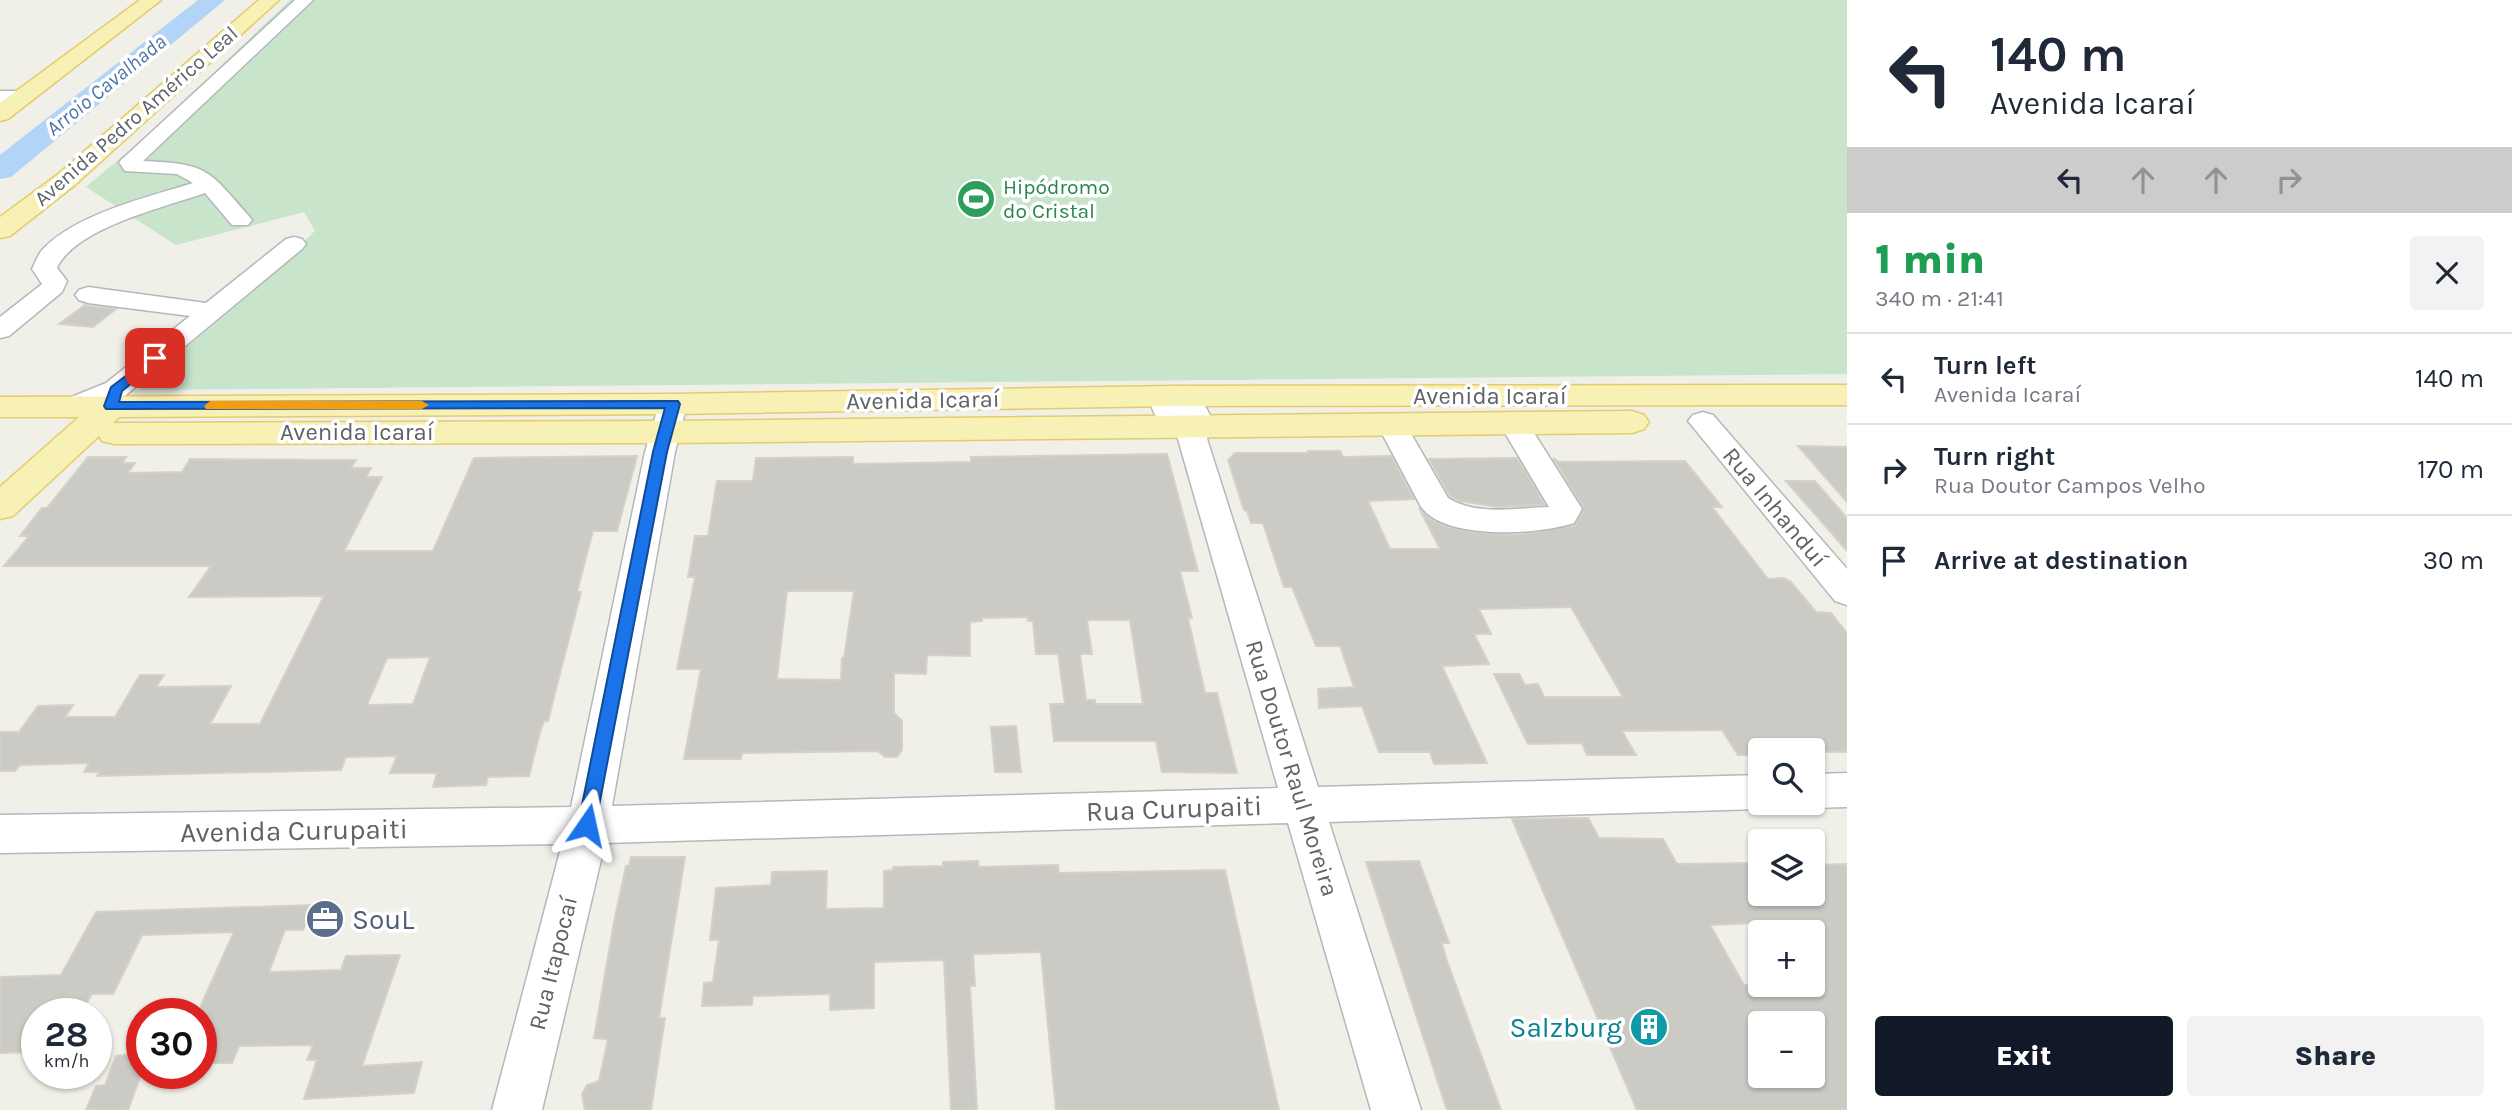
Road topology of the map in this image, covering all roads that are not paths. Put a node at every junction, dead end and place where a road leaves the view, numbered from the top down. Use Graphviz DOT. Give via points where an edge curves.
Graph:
graph roads {
  1 [pos="152,0"];
  2 [pos="270,0"];
  3 [pos="305,0"];
  4 [pos="23,96"];
  5 [pos="0,97"];
  6 [pos="0,114"];
  7 [pos="208,185"];
  8 [pos="240,219"];
  9 [pos="0,230"];
  10 [pos="294,244"];
  11 [pos="88,295"];
  12 [pos="212,311"];
  13 [pos="0,330"];
  14 [pos="1847,395"];
  15 [pos="113,398"];
  16 [pos="0,407"];
  17 [pos="1705,408"];
  18 [pos="1181,411"];
  19 [pos="669,418"];
  20 [pos="77,420"];
  21 [pos="1847,420"];
  22 [pos="1514,423"];
  23 [pos="1392,424"];
  24 [pos="44,433"];
  25 [pos="0,434"];
  26 [pos="0,471"];
  27 [pos="0,507"];
  28 [pos="1847,592"];
  29 [pos="1847,790"];
  30 [pos="1825,791"];
  31 [pos="1748,792"];
  32 [pos="1303,804"];
  33 [pos="587,825"];
  34 [pos="0,834"];
  35 [pos="517,1110"];
  36 [pos="1396,1110"];
  1 -- 4 [label="main road"];
  2 -- 9 [label="main road, Avenida Pedro Américo Leal" via="66,180"];
  3 -- 7 [label="street" via="130,162 144,168 191,171"];
  4 -- 5 [label="street"];
  4 -- 6 [label="main road"];
  7 -- 8 [label="street"];
  7 -- 13 [label="street" via="80,232 48,256 44,269 55,281 53,287"];
  10 -- 12 [label="street"];
  11 -- 12 [label="street"];
  12 -- 15 [label="street"];
  14 -- 17 [label="main road, Avenida Icaraí"];
  15 -- 19 [label="main road, Avenida Icaraí"];
  15 -- 20 [label="main road"];
  16 -- 20 [label="main road, Avenida Icaraí"];
  17 -- 18 [label="main road, Avenida Icaraí"];
  17 -- 21 [label="main road, Avenida Icaraí"];
  17 -- 22 [label="main road, Avenida Icaraí"];
  17 -- 28 [label="street, Rua Inhanduí"];
  18 -- 19 [label="main road, Avenida Icaraí"];
  18 -- 23 [label="main road, Avenida Icaraí"];
  18 -- 32 [label="street, Rua Doutor Raul Moreira"];
  19 -- 20 [label="main road, Avenida Icaraí"];
  19 -- 33 [label="street, Rua Itapocaí"];
  20 -- 24 [label="main road, Avenida Icaraí"];
  20 -- 27 [label="main road"];
  22 -- 23 [label="main road, Avenida Icaraí"];
  22 -- 23 [label="street" via="1566,509 1563,515 1462,519 1446,514 1436,505"];
  24 -- 25 [label="main road, Avenida Icaraí"];
  24 -- 26 [label="main road"];
  29 -- 30 [label="street"];
  31 -- 32 [label="street, Rua Curupaiti"];
  32 -- 33 [label="street, Rua Curupaiti"];
  32 -- 36 [label="street, Rua Doutor Raul Moreira"];
  33 -- 34 [label="street, Avenida Curupaiti"];
  33 -- 35 [label="street, Rua Itapocaí"];
}
